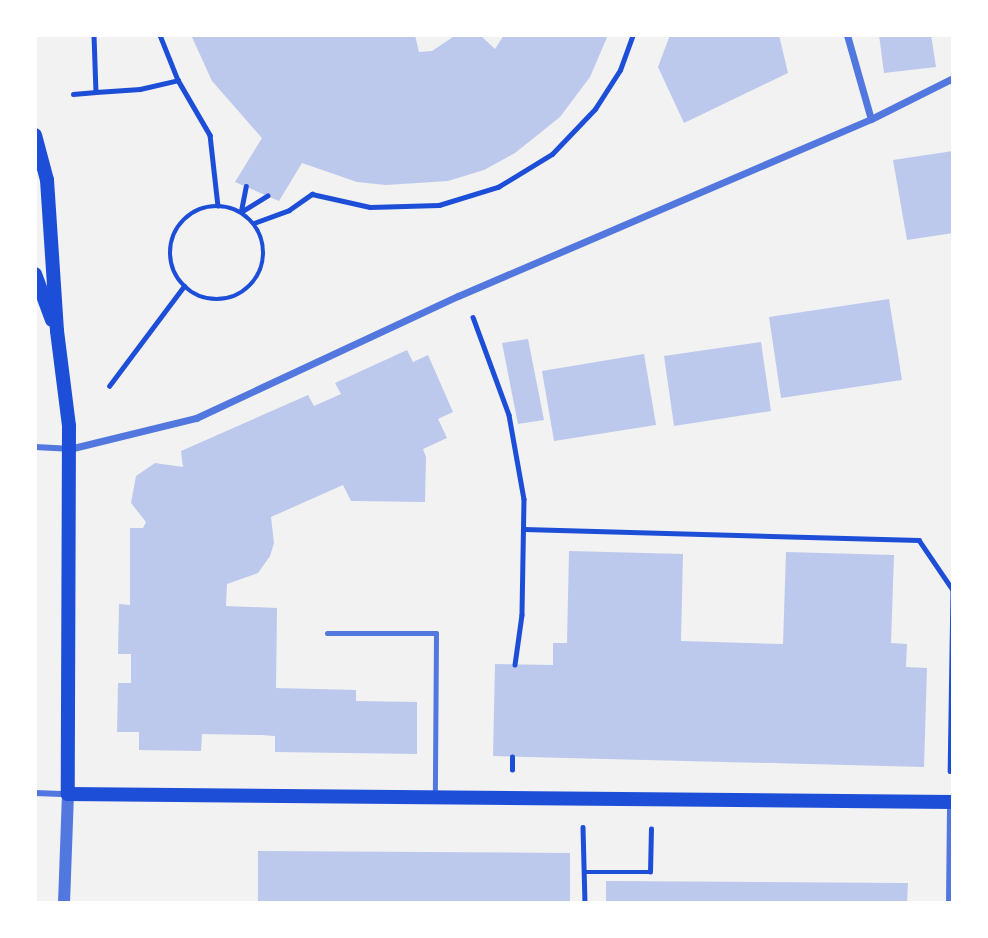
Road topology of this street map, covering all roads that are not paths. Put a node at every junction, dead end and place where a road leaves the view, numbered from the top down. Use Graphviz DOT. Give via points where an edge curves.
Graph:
graph roads {
  1 [pos="847,35"];
  2 [pos="953,78"];
  3 [pos="872,119"];
  4 [pos="35,135"];
  5 [pos="35,274"];
  6 [pos="57,331"];
  7 [pos="35,447"];
  8 [pos="69,449"];
  9 [pos="327,633"];
  10 [pos="35,793"];
  11 [pos="68,793"];
  12 [pos="435,799"];
  13 [pos="951,802"];
  14 [pos="64,903"];
  15 [pos="949,903"];
  1 -- 3 [label="street"];
  2 -- 3 [label="street"];
  3 -- 8 [label="street" via="458,296 196,418"];
  4 -- 6 [label="main road" via="47,180"];
  5 -- 6 [label="main road"];
  6 -- 8 [label="main road"];
  7 -- 8 [label="street"];
  8 -- 11 [label="main road"];
  9 -- 12 [label="lane" via="436,633"];
  10 -- 11 [label="street"];
  11 -- 12 [label="main road"];
  11 -- 14 [label="street"];
  12 -- 13 [label="main road"];
  13 -- 15 [label="street"];
}
